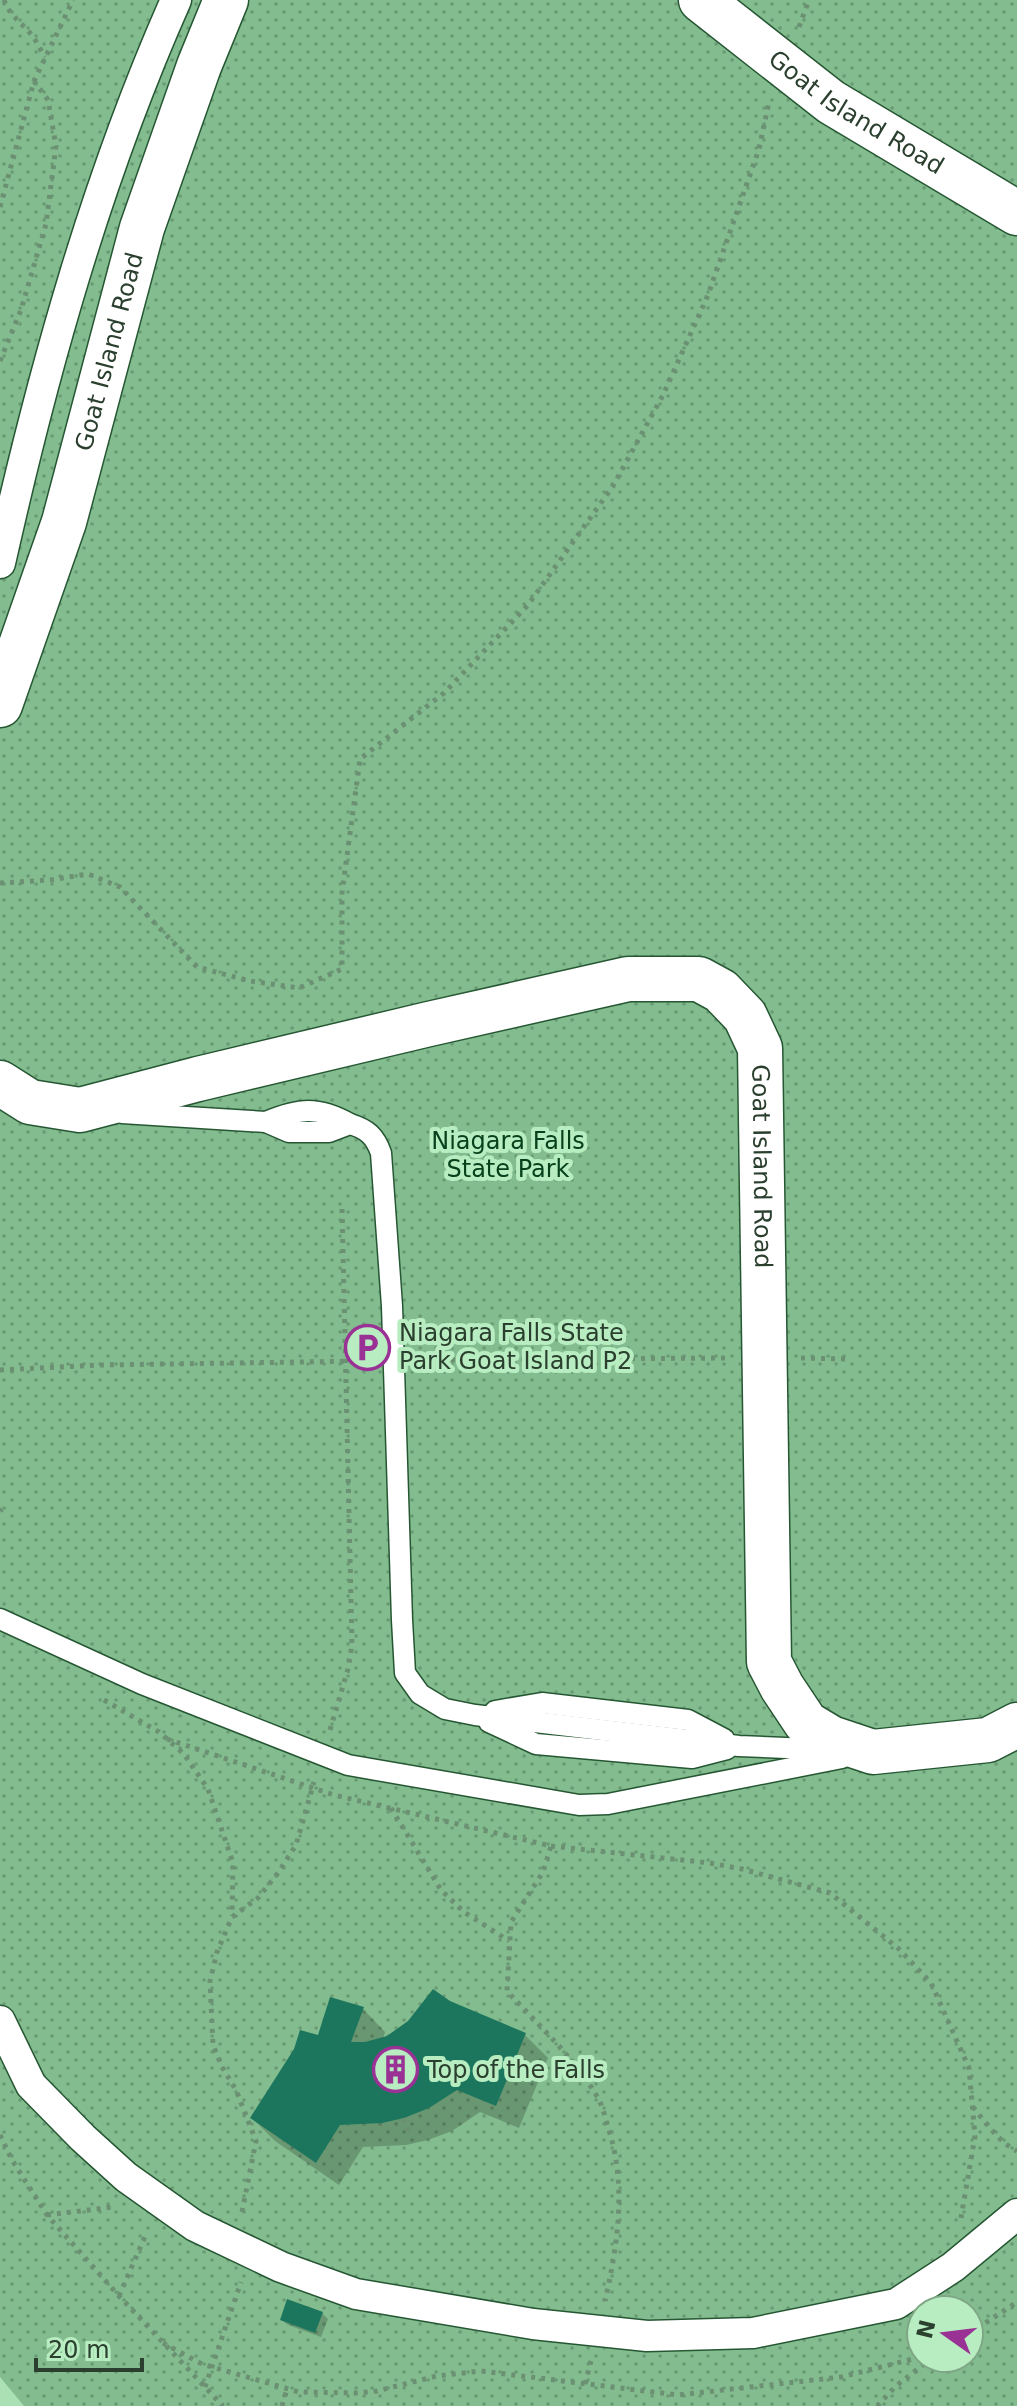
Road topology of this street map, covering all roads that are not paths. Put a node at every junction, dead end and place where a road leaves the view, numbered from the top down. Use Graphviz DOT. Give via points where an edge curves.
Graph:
graph roads {
  1 [pos="176,0"];
  2 [pos="226,0"];
  3 [pos="701,0"];
  4 [pos="1017,213"];
  5 [pos="0,563"];
  6 [pos="0,705"];
  7 [pos="0,1083"];
  8 [pos="80,1110"];
  9 [pos="0,1619"];
  10 [pos="1017,1725"];
  11 [pos="873,1752"];
  12 [pos="0,2021"];
  13 [pos="1017,2214"];
  1 -- 5 [label="street" via="96,204 27,442"];
  2 -- 6 [label="street, Goat Island Road" via="142,228 64,522"];
  3 -- 4 [label="street, Goat Island Road" via="831,102"];
  7 -- 8 [label="street, Goat Island Road" via="30,1102"];
  8 -- 11 [label="lane" via="266,1122 289,1132 329,1132 350,1124 376,1139 392,1306 405,1673 420,1694 445,1709 475,1715 739,1746"];
  8 -- 11 [label="street, Goat Island Road" via="628,979 699,979 721,991 745,1016 760,1048 769,1662 806,1723"];
  9 -- 11 [label="lane" via="142,1684 348,1765 579,1805 608,1804"];
  10 -- 11 [label="street, Goat Island Road" via="988,1740"];
  12 -- 13 [label="street" via="31,2085 126,2177 195,2226 281,2267 356,2294 533,2324 647,2336 753,2333 896,2304 953,2267"];
}
